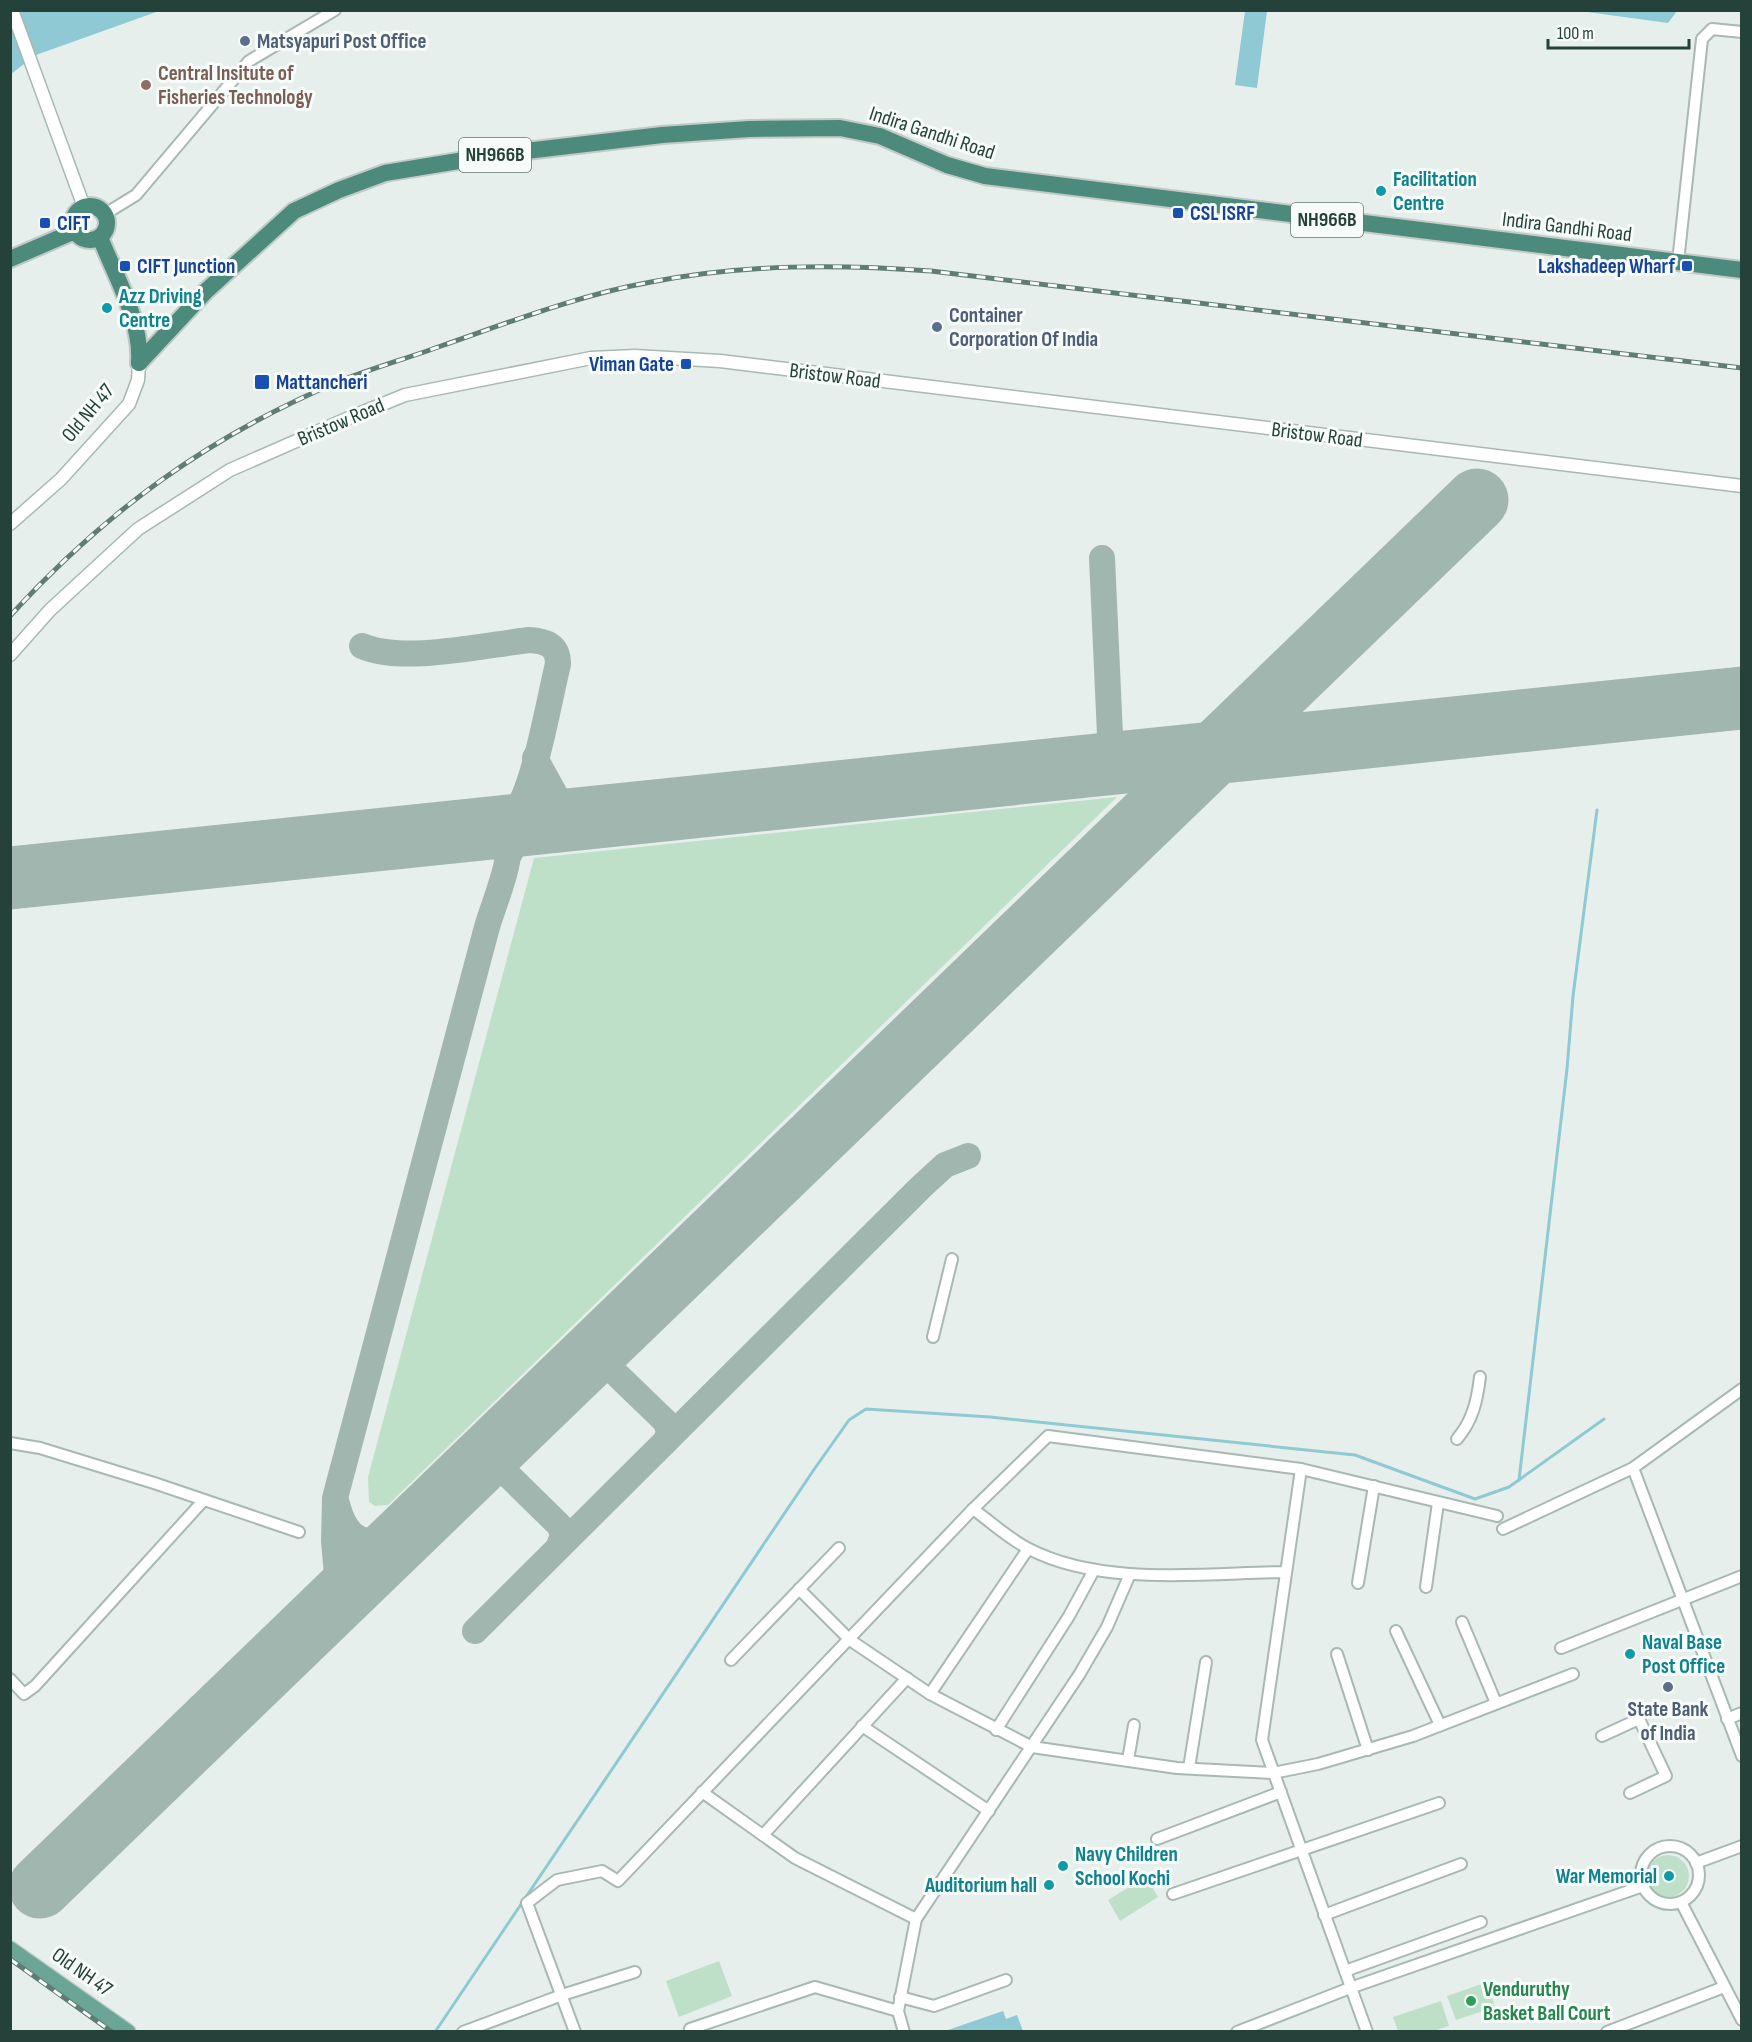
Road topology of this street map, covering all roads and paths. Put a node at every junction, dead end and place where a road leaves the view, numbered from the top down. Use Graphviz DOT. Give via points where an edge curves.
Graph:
graph roads {
  1 [pos="12,10"];
  2 [pos="335,10"];
  3 [pos="1742,32"];
  4 [pos="84,207"];
  5 [pos="105,214"];
  6 [pos="75,231"];
  7 [pos="100,237"];
  8 [pos="10,259"];
  9 [pos="1678,262"];
  10 [pos="1742,270"];
  11 [pos="139,363"];
  12 [pos="1742,486"];
  13 [pos="10,524"];
  14 [pos="10,655"];
  15 [pos="952,1259"];
  16 [pos="933,1337"];
  17 [pos="1480,1377"];
  18 [pos="1742,1389"];
  19 [pos="1458,1439"];
  20 [pos="12,1447"];
  21 [pos="1633,1468"];
  22 [pos="1301,1469"];
  23 [pos="1374,1486"];
  24 [pos="202,1500"];
  25 [pos="1438,1503"];
  26 [pos="973,1509"];
  27 [pos="1497,1516"];
  28 [pos="1503,1529"];
  29 [pos="298,1532"];
  30 [pos="839,1548"];
  31 [pos="1028,1549"];
  32 [pos="1094,1570"];
  33 [pos="1286,1572"];
  34 [pos="1130,1574"];
  35 [pos="1742,1576"];
  36 [pos="1358,1583"];
  37 [pos="1426,1587"];
  38 [pos="799,1589"];
  39 [pos="1682,1601"];
  40 [pos="1462,1622"];
  41 [pos="1396,1631"];
  42 [pos="850,1640"];
  43 [pos="1561,1648"];
  44 [pos="1336,1654"];
  45 [pos="731,1659"];
  46 [pos="1206,1662"];
  47 [pos="1573,1674"];
  48 [pos="907,1678"];
  49 [pos="10,1679"];
  50 [pos="930,1694"];
  51 [pos="1496,1703"];
  52 [pos="1742,1713"];
  53 [pos="1727,1719"];
  54 [pos="1134,1725"];
  55 [pos="1440,1725"];
  56 [pos="862,1726"];
  57 [pos="996,1730"];
  58 [pos="1602,1736"];
  59 [pos="1032,1747"];
  60 [pos="1368,1750"];
  61 [pos="1742,1756"];
  62 [pos="1128,1760"];
  63 [pos="1189,1768"];
  64 [pos="1273,1773"];
  65 [pos="702,1792"];
  66 [pos="1281,1792"];
  67 [pos="1630,1793"];
  68 [pos="1439,1803"];
  69 [pos="989,1811"];
  70 [pos="763,1835"];
  71 [pos="1157,1839"];
  72 [pos="1742,1846"];
  73 [pos="1303,1852"];
  74 [pos="1696,1863"];
  75 [pos="1461,1864"];
  76 [pos="1643,1886"];
  77 [pos="1173,1894"];
  78 [pos="1682,1902"];
  79 [pos="1324,1915"];
  80 [pos="916,1919"];
  81 [pos="1481,1922"];
  82 [pos="10,1949"];
  83 [pos="1345,1971"];
  84 [pos="635,1972"];
  85 [pos="1006,1980"];
  86 [pos="1350,1988"];
  87 [pos="1724,1988"];
  88 [pos="562,1995"];
  89 [pos="900,1997"];
  90 [pos="898,2011"];
  91 [pos="1742,2020"];
  92 [pos="690,2029"];
  93 [pos="128,2031"];
  94 [pos="463,2031"];
  95 [pos="575,2031"];
  96 [pos="904,2031"];
  97 [pos="1237,2031"];
  98 [pos="1367,2031"];
  99 [pos="1607,2031"];
  1 -- 4 [label="street"];
  2 -- 5 [label="street" via="249,61 136,195"];
  3 -- 9 [label="street" via="1712,29 1702,39"];
  4 -- 5 [label="highway" via="95,207"];
  4 -- 6 [label="highway" via="74,220"];
  5 -- 7 [label="highway" via="106,229"];
  6 -- 7 [label="highway" via="83,239"];
  6 -- 8 [label="highway"];
  7 -- 11 [label="highway, Old NH 47" via="132,319 140,350"];
  9 -- 10 [label="highway, Indira Gandhi Road / NH966B"];
  9 -- 11 [label="highway, Indira Gandhi Road / NH966B" via="985,176 947,165 880,136 840,128 749,129 501,154 386,173 339,190 294,211 206,291"];
  11 -- 13 [label="street, Old NH 47" via="138,380 129,404 61,479"];
  12 -- 14 [label="street, Bristow Road" via="720,361 635,356 591,358 405,395 230,470 138,529 50,610"];
  15 -- 16 [label="street"];
  17 -- 19 [label="street" via="1477,1401"];
  18 -- 21 [label="street"];
  20 -- 24 [label="street" via="40,1448"];
  21 -- 28 [label="street"];
  21 -- 39 [label="street"];
  22 -- 23 [label="street"];
  22 -- 26 [label="street" via="1048,1436"];
  22 -- 33 [label="street"];
  23 -- 25 [label="street"];
  23 -- 36 [label="street"];
  24 -- 29 [label="street"];
  24 -- 49 [label="street" via="35,1686 24,1694"];
  25 -- 27 [label="street"];
  25 -- 37 [label="street"];
  26 -- 31 [label="street"];
  26 -- 42 [label="street"];
  30 -- 38 [label="street"];
  31 -- 32 [label="street"];
  31 -- 50 [label="street"];
  32 -- 34 [label="street"];
  32 -- 57 [label="street"];
  33 -- 34 [label="street"];
  33 -- 64 [label="street" via="1262,1740"];
  34 -- 59 [label="street" via="1107,1627"];
  35 -- 39 [label="street"];
  38 -- 42 [label="street"];
  38 -- 45 [label="street"];
  39 -- 43 [label="street"];
  39 -- 53 [label="street"];
  40 -- 51 [label="street"];
  41 -- 55 [label="street"];
  42 -- 48 [label="street"];
  42 -- 65 [label="street"];
  44 -- 60 [label="street"];
  46 -- 63 [label="street"];
  47 -- 51 [label="street"];
  48 -- 50 [label="street"];
  48 -- 56 [label="street"];
  50 -- 57 [label="street"];
  51 -- 55 [label="street"];
  52 -- 53 [label="street"];
  53 -- 61 [label="street"];
  54 -- 62 [label="street"];
  55 -- 60 [label="street"];
  56 -- 69 [label="street"];
  56 -- 70 [label="street"];
  57 -- 59 [label="street"];
  58 -- 67 [label="street" via="1639,1719 1666,1776"];
  59 -- 62 [label="street"];
  59 -- 69 [label="street"];
  60 -- 64 [label="street"];
  62 -- 63 [label="street"];
  63 -- 64 [label="street"];
  64 -- 66 [label="street"];
  65 -- 70 [label="street"];
  65 -- 88 [label="street" via="618,1881 602,1871 557,1880 527,1903"];
  66 -- 71 [label="street"];
  66 -- 73 [label="street"];
  68 -- 73 [label="street"];
  69 -- 80 [label="street"];
  70 -- 80 [label="street" via="813,1868"];
  72 -- 74 [label="street"];
  73 -- 77 [label="street"];
  73 -- 79 [label="street"];
  74 -- 76 [label="street" via="1684,1849 1656,1849 1644,1861"];
  74 -- 78 [label="street" via="1699,1872 1695,1890"];
  75 -- 79 [label="street"];
  76 -- 78 [label="street" via="1663,1904"];
  76 -- 86 [label="street"];
  78 -- 87 [label="street"];
  79 -- 83 [label="street"];
  80 -- 89 [label="street"];
  81 -- 83 [label="street"];
  82 -- 93 [label="main road, Old NH 47"];
  83 -- 86 [label="street"];
  84 -- 88 [label="street"];
  85 -- 89 [label="street" via="934,2006"];
  86 -- 97 [label="street"];
  86 -- 98 [label="street"];
  87 -- 91 [label="street"];
  87 -- 99 [label="street"];
  88 -- 94 [label="street"];
  88 -- 95 [label="street"];
  89 -- 90 [label="street"];
  90 -- 92 [label="street" via="815,1987"];
  90 -- 96 [label="street"];
}
